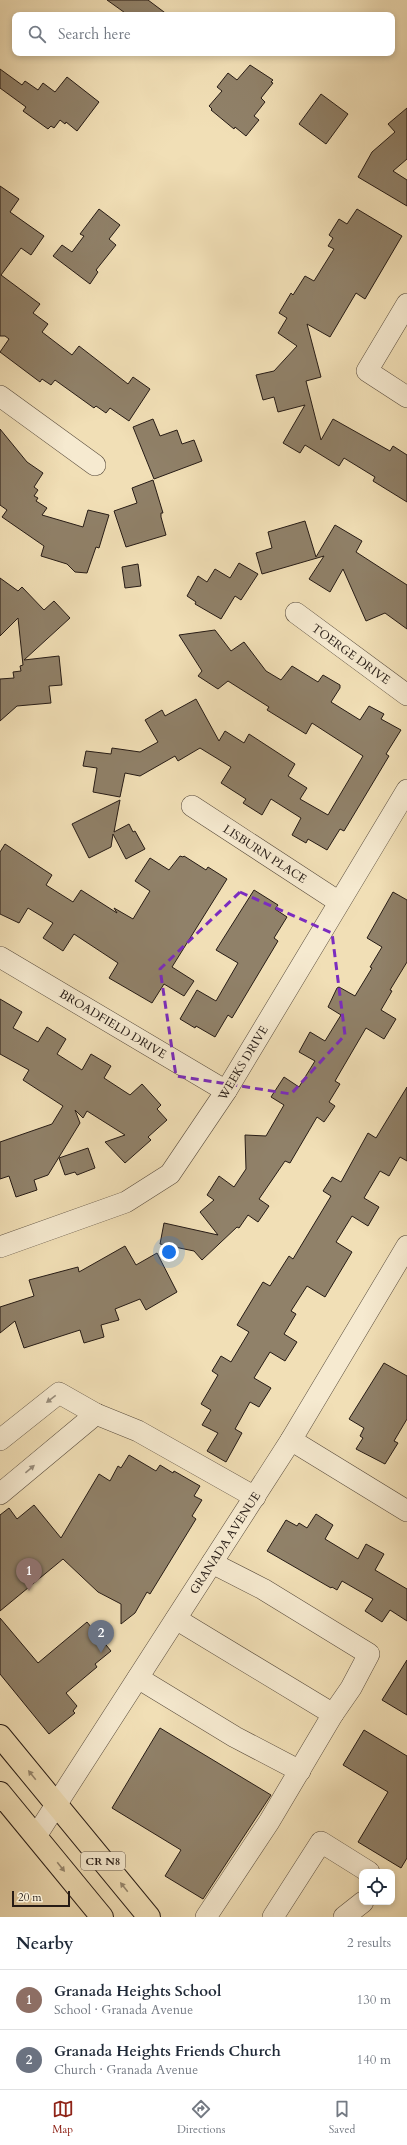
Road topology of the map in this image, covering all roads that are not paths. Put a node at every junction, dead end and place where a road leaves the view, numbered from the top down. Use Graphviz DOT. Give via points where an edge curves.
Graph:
graph roads {
  1 [pos="407,304"];
  2 [pos="0,396"];
  3 [pos="407,397"];
  4 [pos="95,465"];
  5 [pos="296,613"];
  6 [pos="407,695"];
  7 [pos="407,790"];
  8 [pos="192,806"];
  9 [pos="339,902"];
  10 [pos="0,957"];
  11 [pos="226,1091"];
  12 [pos="407,1246"];
  13 [pos="0,1247"];
  14 [pos="96,1414"];
  15 [pos="0,1440"];
  16 [pos="291,1440"];
  17 [pos="0,1494"];
  18 [pos="255,1497"];
  19 [pos="407,1511"];
  20 [pos="212,1563"];
  21 [pos="176,1619"];
  22 [pos="138,1678"];
  23 [pos="334,1714"];
  24 [pos="0,1736"];
  25 [pos="300,1771"];
  26 [pos="0,1792"];
  27 [pos="56,1805"];
  28 [pos="36,1836"];
  29 [pos="364,1869"];
  30 [pos="359,1905"];
  31 [pos="102,1917"];
  32 [pos="149,1917"];
  33 [pos="206,1917"];
  34 [pos="273,1917"];
  35 [pos="344,1917"];
  1 -- 3 [label="street" via="366,371"];
  2 -- 4 [label="street"];
  5 -- 6 [label="street, TOERGE DRIVE"];
  7 -- 9 [label="street, WEEKS DRIVE"];
  8 -- 9 [label="street, LISBURN PLACE"];
  9 -- 11 [label="street, WEEKS DRIVE"];
  10 -- 11 [label="street, BROADFIELD DRIVE"];
  11 -- 13 [label="street, WEEKS DRIVE" via="170,1174 126,1202"];
  12 -- 16 [label="street, GRANADA AVENUE"];
  14 -- 15 [label="street, one-way" via="59,1393"];
  17 -- 14 [label="street, one-way"];
  14 -- 18 [label="street" via="138,1431"];
  16 -- 18 [label="street, GRANADA AVENUE"];
  16 -- 19 [label="street"];
  18 -- 20 [label="street, GRANADA AVENUE"];
  20 -- 21 [label="street, GRANADA AVENUE"];
  20 -- 23 [label="street" via="263,1589 369,1654"];
  21 -- 22 [label="street, GRANADA AVENUE"];
  21 -- 23 [label="street"];
  22 -- 25 [label="street" via="235,1737"];
  22 -- 27 [label="street, GRANADA AVENUE"];
  23 -- 25 [label="street"];
  27 -- 24 [label="main road, CR N8, one-way"];
  25 -- 33 [label="street"];
  26 -- 28 [label="main road, CR N8"];
  27 -- 28 [label="street, GRANADA AVENUE"];
  32 -- 27 [label="main road, CR N8, one-way"];
  28 -- 31 [label="main road, CR N8, one-way"];
  29 -- 34 [label="street" via="321,1842"];
  30 -- 35 [label="street"];
}
